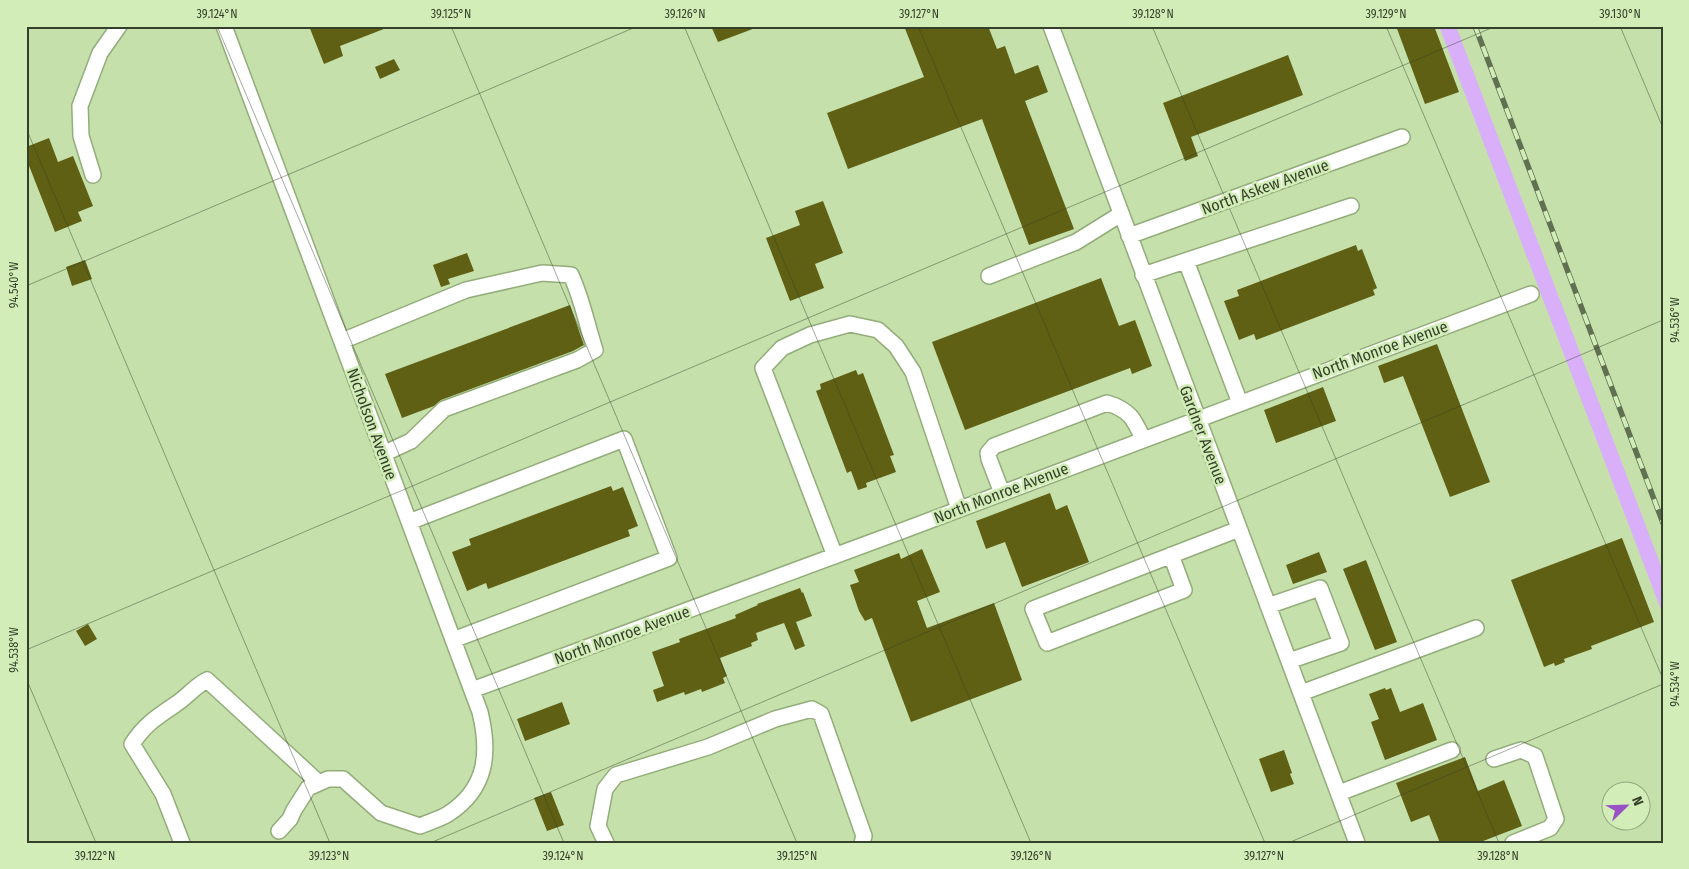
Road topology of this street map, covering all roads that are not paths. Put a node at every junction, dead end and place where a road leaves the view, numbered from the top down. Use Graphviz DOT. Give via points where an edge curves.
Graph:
graph roads {
  1 [pos="120,26"];
  2 [pos="224,26"];
  3 [pos="1051,26"];
  4 [pos="1402,137"];
  5 [pos="93,175"];
  6 [pos="1352,206"];
  7 [pos="1120,214"];
  8 [pos="1129,236"];
  9 [pos="1186,261"];
  10 [pos="1143,275"];
  11 [pos="989,276"];
  12 [pos="1531,294"];
  13 [pos="342,341"];
  14 [pos="1240,403"];
  15 [pos="1197,419"];
  16 [pos="1143,440"];
  17 [pos="383,454"];
  18 [pos="1002,493"];
  19 [pos="959,509"];
  20 [pos="409,522"];
  21 [pos="1239,529"];
  22 [pos="1171,555"];
  23 [pos="834,556"];
  24 [pos="1268,606"];
  25 [pos="1476,628"];
  26 [pos="453,640"];
  27 [pos="1289,661"];
  28 [pos="472,690"];
  29 [pos="1301,693"];
  30 [pos="1452,750"];
  31 [pos="1494,759"];
  32 [pos="320,783"];
  33 [pos="1338,793"];
  34 [pos="279,831"];
  35 [pos="182,843"];
  36 [pos="606,843"];
  37 [pos="862,843"];
  38 [pos="1358,843"];
  39 [pos="1513,843"];
  1 -- 5 [label="street" via="100,53 80,106 81,136"];
  2 -- 13 [label="street, Nicholson Avenue"];
  3 -- 7 [label="street, Gardner Avenue"];
  4 -- 8 [label="street, North Askew Avenue"];
  6 -- 9 [label="street"];
  7 -- 8 [label="street, Gardner Avenue"];
  7 -- 11 [label="street" via="1076,242"];
  8 -- 10 [label="street, Gardner Avenue"];
  9 -- 10 [label="street"];
  9 -- 14 [label="street"];
  10 -- 15 [label="street, Gardner Avenue"];
  12 -- 14 [label="street, North Monroe Avenue"];
  13 -- 17 [label="street, Nicholson Avenue"];
  13 -- 17 [label="street" via="466,290 542,273 571,275 580,293 595,350 577,360 444,409 411,441"];
  14 -- 15 [label="street, North Monroe Avenue"];
  15 -- 16 [label="street, North Monroe Avenue"];
  15 -- 21 [label="street, Gardner Avenue"];
  16 -- 18 [label="street, North Monroe Avenue"];
  16 -- 18 [label="street" via="1133,418 1121,407 1107,403 994,446 988,452 989,459"];
  17 -- 20 [label="street, Nicholson Avenue"];
  18 -- 19 [label="street, North Monroe Avenue"];
  19 -- 23 [label="street, North Monroe Avenue"];
  19 -- 23 [label="street" via="913,372 896,346 878,330 850,324 810,334 782,348 763,368"];
  20 -- 26 [label="street, Nicholson Avenue"];
  20 -- 26 [label="street" via="624,439 669,558"];
  21 -- 22 [label="street"];
  21 -- 24 [label="street, Gardner Avenue"];
  22 -- 22 [label="street" via="1033,609 1047,643 1184,590"];
  23 -- 28 [label="street, North Monroe Avenue"];
  24 -- 27 [label="street, Gardner Avenue"];
  24 -- 27 [label="street" via="1320,588 1341,642"];
  25 -- 29 [label="street"];
  26 -- 28 [label="street, Nicholson Avenue"];
  27 -- 29 [label="street, Gardner Avenue"];
  28 -- 32 [label="street, Nicholson Avenue" via="483,724 485,762 470,794 447,814 420,826 381,813 343,779 328,779"];
  29 -- 33 [label="street, Gardner Avenue"];
  30 -- 33 [label="street"];
  31 -- 39 [label="street" via="1521,750 1534,756 1556,819 1550,828"];
  32 -- 34 [label="street" via="308,788"];
  32 -- 35 [label="street" via="207,680 140,730 132,744 163,794"];
  33 -- 38 [label="street, Gardner Avenue"];
  36 -- 37 [label="street" via="598,826 605,789 616,775 708,747 775,718 812,709 821,714 864,836"];
}
